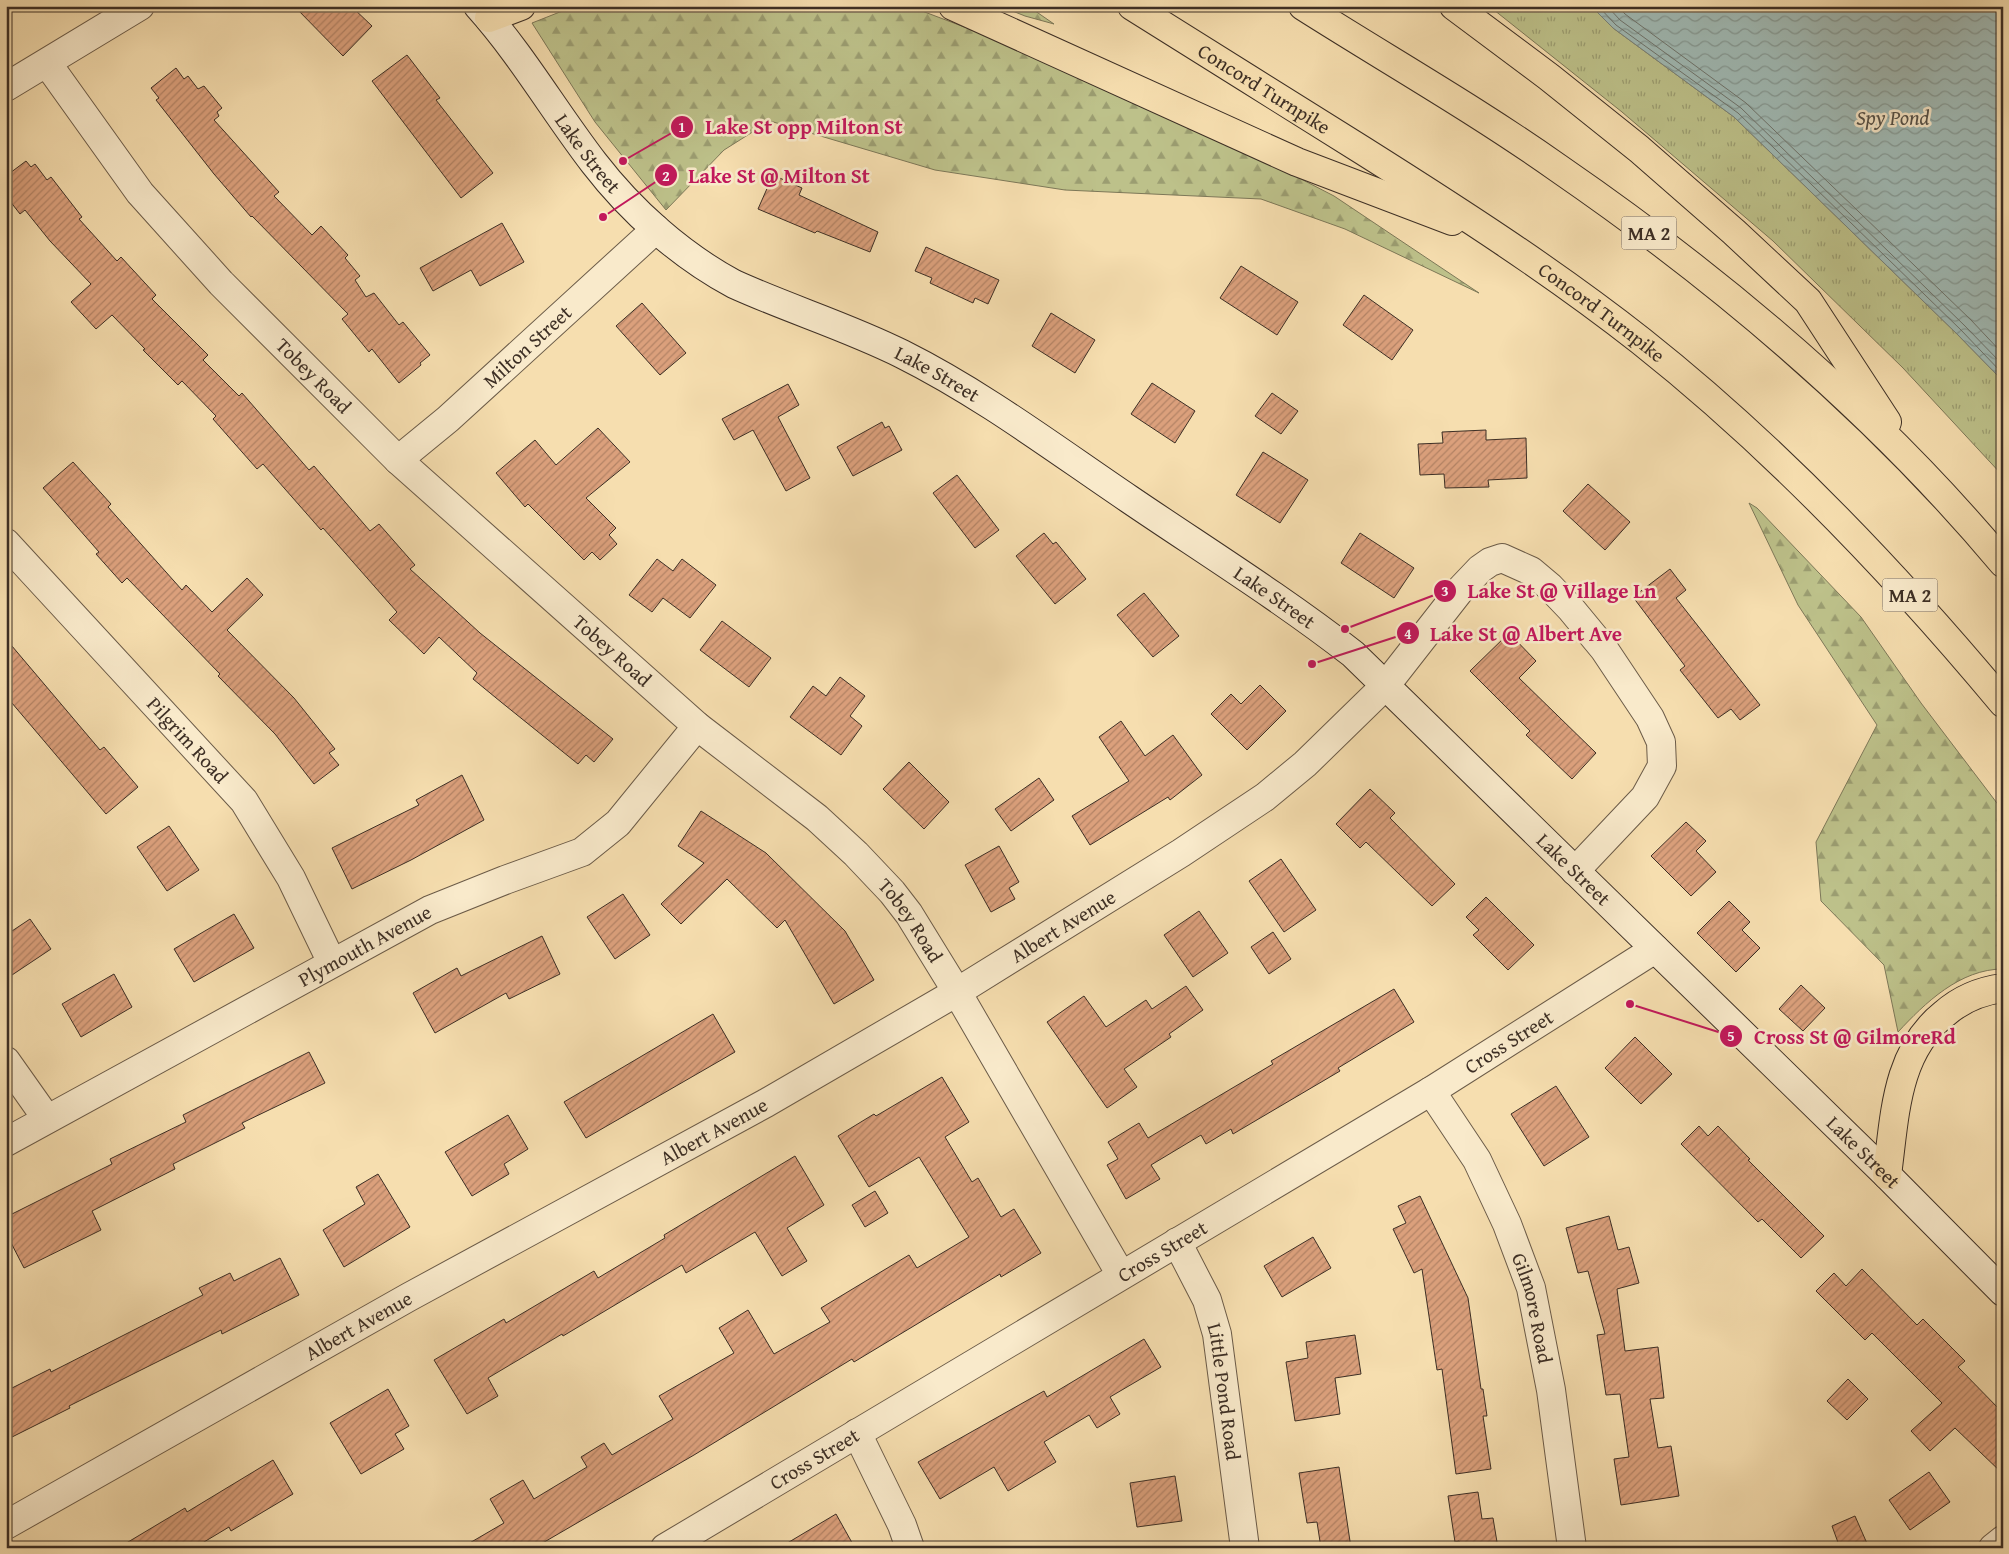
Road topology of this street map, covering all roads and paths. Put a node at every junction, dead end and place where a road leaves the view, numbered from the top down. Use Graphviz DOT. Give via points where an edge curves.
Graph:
graph roads {
  1 [pos="140,6"];
  2 [pos="521,6"];
  3 [pos="953,6"];
  4 [pos="1132,6"];
  5 [pos="1303,6"];
  6 [pos="1454,6"];
  7 [pos="483,12"];
  8 [pos="47,63"];
  9 [pos="6,87"];
  10 [pos="656,229"];
  11 [pos="1506,242"];
  12 [pos="398,460"];
  13 [pos="1916,468"];
  14 [pos="6,543"];
  15 [pos="2003,562"];
  16 [pos="1386,685"];
  17 [pos="2003,703"];
  18 [pos="697,726"];
  19 [pos="1575,871"];
  20 [pos="1655,949"];
  21 [pos="332,963"];
  22 [pos="2003,988"];
  23 [pos="957,992"];
  24 [pos="6,1061"];
  25 [pos="1431,1091"];
  26 [pos="47,1119"];
  27 [pos="6,1142"];
  28 [pos="1887,1175"];
  29 [pos="1177,1242"];
  30 [pos="1121,1275"];
  31 [pos="2003,1292"];
  32 [pos="857,1433"];
  33 [pos="6,1524"];
  34 [pos="2003,1540"];
  35 [pos="665,1548"];
  36 [pos="910,1548"];
  37 [pos="1246,1548"];
  38 [pos="1572,1548"];
  39 [pos="1994,1548"];
  1 -- 8 [label="street"];
  2 -- 7 [label="highway"];
  3 -- 11 [label="highway" via="1297,162"];
  4 -- 11 [label="highway, Concord Turnpike / MA 2"];
  5 -- 13 [label="highway, MA 2" via="1508,134 1652,235 1789,346 1875,425"];
  6 -- 13 [label="highway" via="1639,150 1808,301"];
  7 -- 10 [label="street, Lake Street" via="524,63 595,164"];
  8 -- 9 [label="street"];
  8 -- 12 [label="street, Tobey Road" via="140,193 221,283"];
  10 -- 12 [label="street, Milton Street" via="448,419"];
  10 -- 16 [label="street, Lake Street" via="726,280 902,354 982,400 1302,616 1353,654"];
  11 -- 17 [label="highway, Concord Turnpike / MA 2" via="1640,341 1770,453 1853,533"];
  12 -- 18 [label="street, Tobey Road"];
  13 -- 15 [label="highway, MA 2"];
  14 -- 21 [label="street, Pilgrim Road" via="244,801 291,878"];
  16 -- 19 [label="street, Lake Street"];
  16 -- 19 [label="street, Albert Avenue" via="1461,589 1490,562 1502,558 1515,563 1531,570 1550,587 1609,656 1650,718 1663,754 1662,766 1645,797"];
  16 -- 23 [label="street, Albert Avenue" via="1305,764 1265,797"];
  18 -- 21 [label="street, Plymouth Avenue" via="618,823 582,852 430,910"];
  18 -- 23 [label="street, Tobey Road" via="817,818 856,854 909,914"];
  19 -- 20 [label="street, Lake Street"];
  20 -- 25 [label="street, Cross Street"];
  20 -- 28 [label="street, Lake Street"];
  21 -- 26 [label="street, Plymouth Avenue"];
  22 -- 28 [label="highway" via="1981,992 1955,1005 1916,1045 1899,1091"];
  23 -- 30 [label="street, Tobey Road"];
  23 -- 33 [label="street, Albert Avenue" via="766,1103 409,1297"];
  24 -- 26 [label="street"];
  25 -- 29 [label="street, Cross Street"];
  25 -- 38 [label="street, Gilmore Road" via="1477,1160 1507,1224 1531,1288 1551,1390"];
  26 -- 27 [label="street, Plymouth Avenue"];
  28 -- 31 [label="street, Lake Street"];
  29 -- 30 [label="street, Cross Street"];
  29 -- 37 [label="street, Little Pond Road" via="1207,1300 1217,1334"];
  30 -- 32 [label="street, Cross Street"];
  32 -- 35 [label="street, Cross Street"];
  32 -- 36 [label="street"];
  34 -- 39 [label="street"];
}
